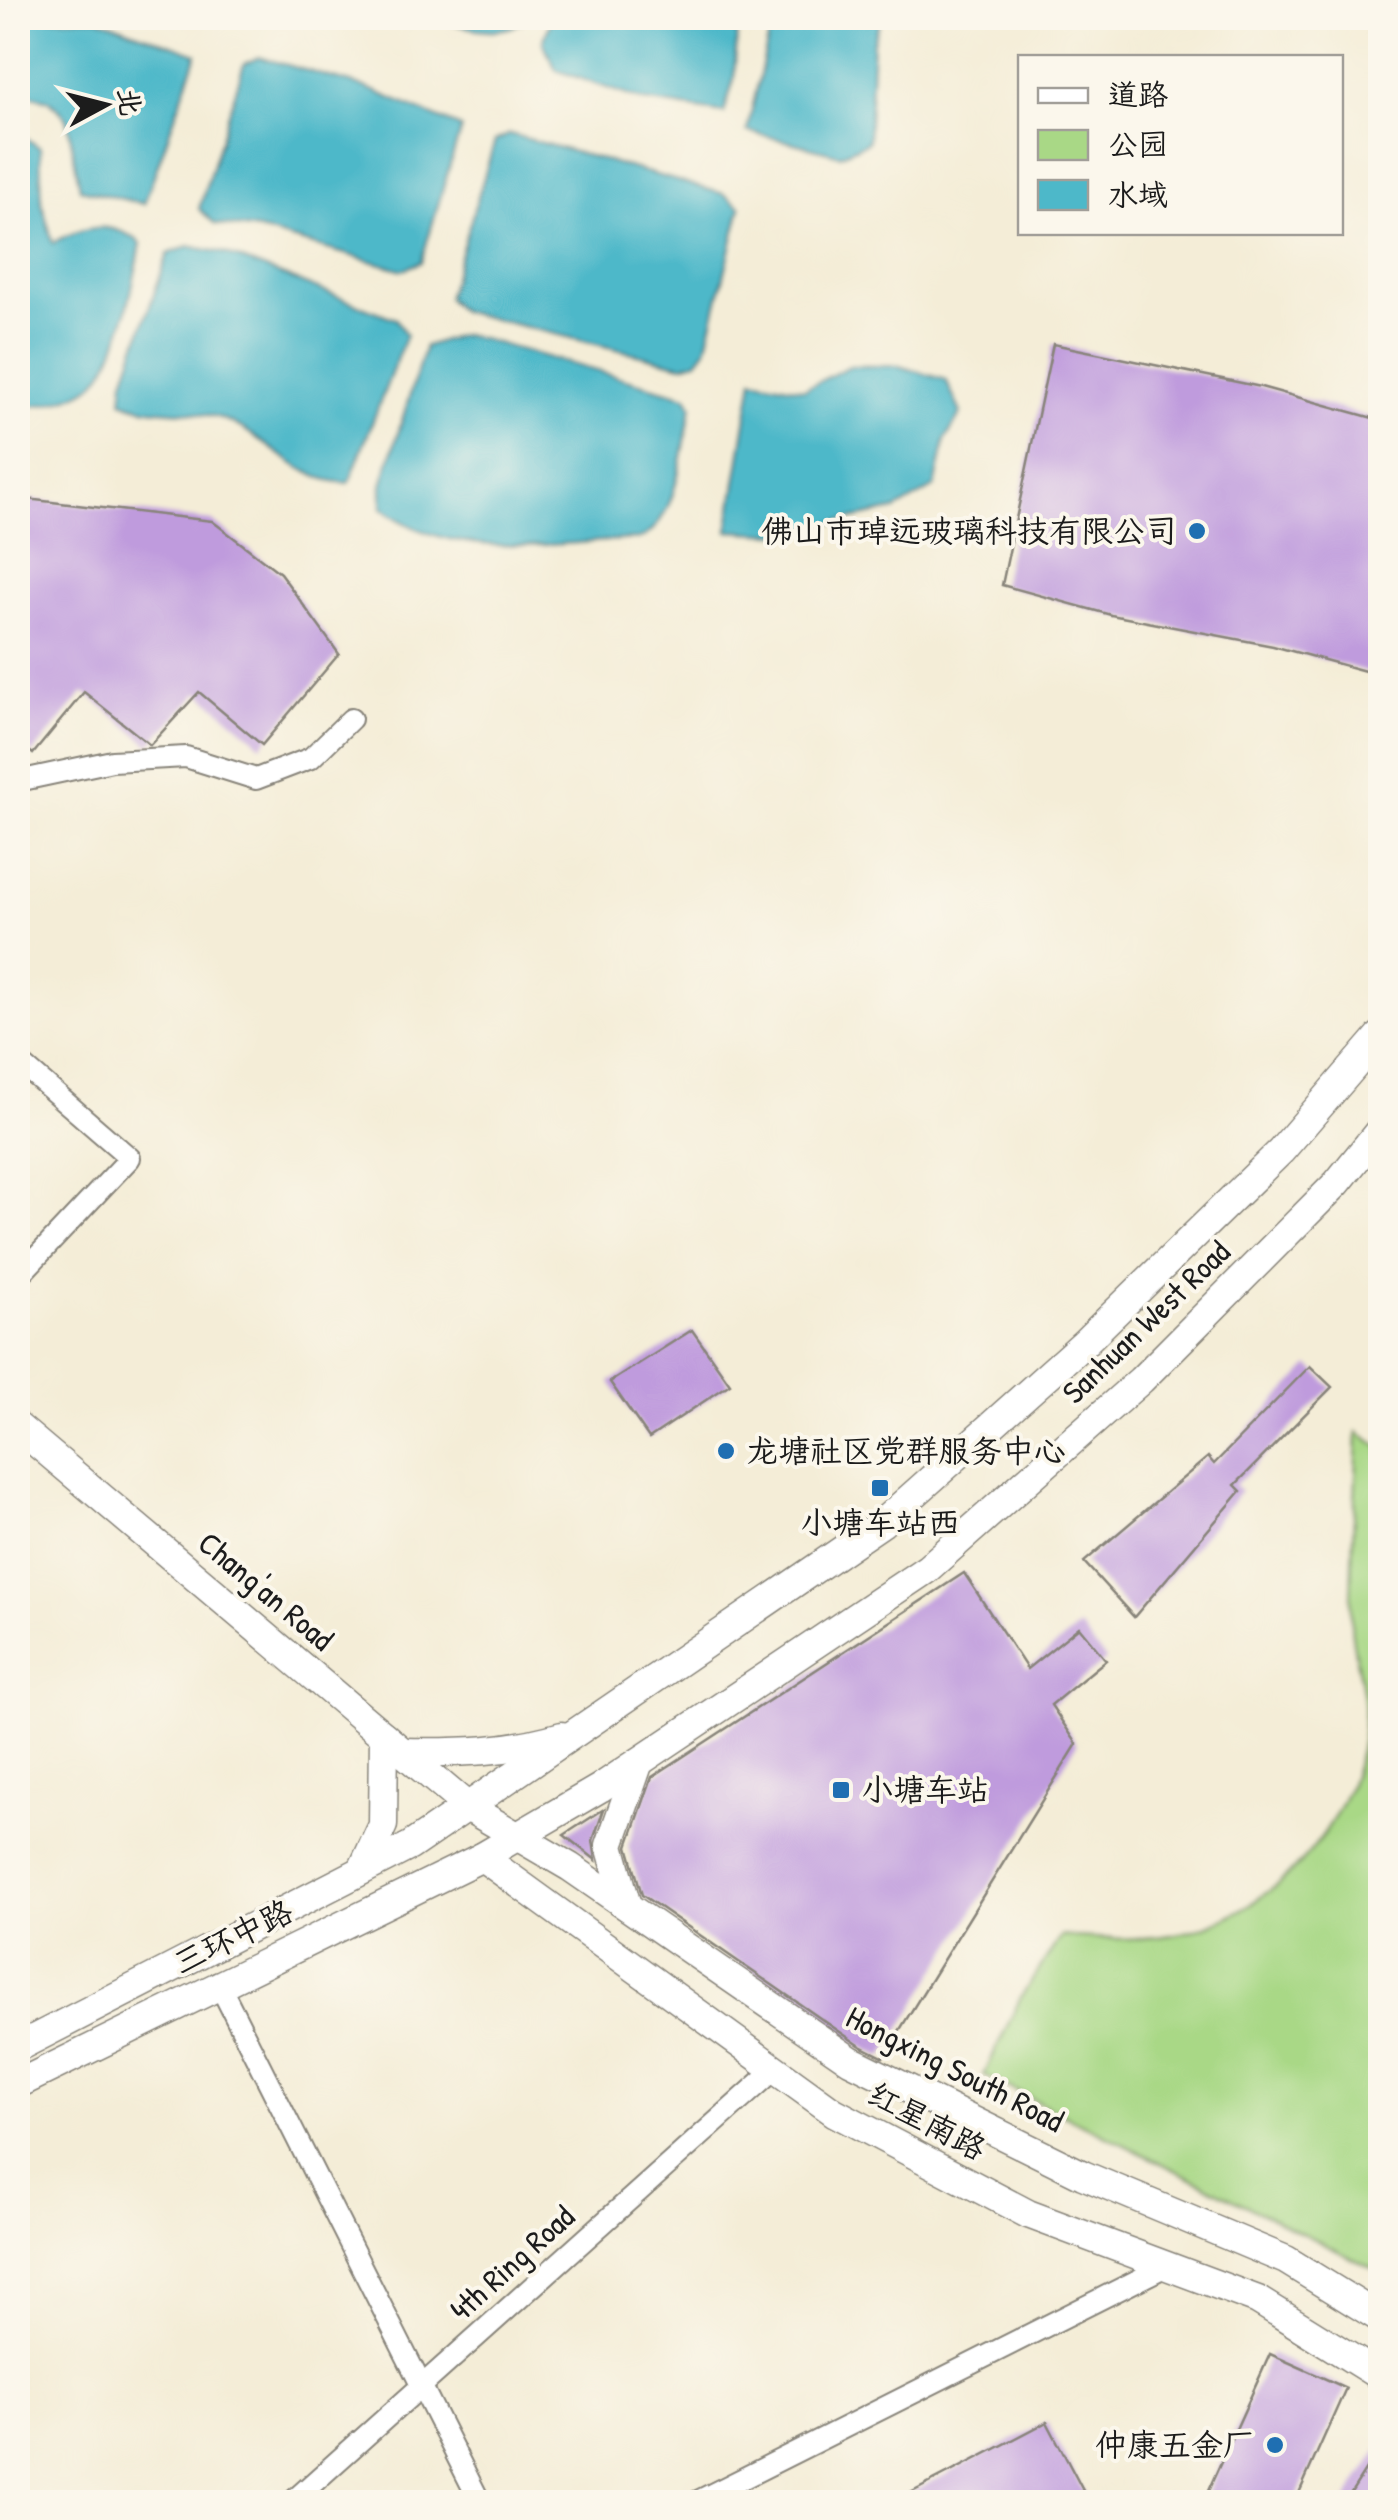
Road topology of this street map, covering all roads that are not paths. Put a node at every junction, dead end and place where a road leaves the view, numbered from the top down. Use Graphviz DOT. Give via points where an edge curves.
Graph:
graph roads {
  1 [pos="351,719"];
  2 [pos="18,781"];
  3 [pos="1380,1036"];
  4 [pos="18,1060"];
  5 [pos="1380,1130"];
  6 [pos="18,1277"];
  7 [pos="18,1426"];
  8 [pos="582,1730"];
  9 [pos="393,1744"];
  10 [pos="639,1762"];
  11 [pos="470,1808"];
  12 [pos="518,1836"];
  13 [pos="482,1857"];
  14 [pos="362,1870"];
  15 [pos="520,1887"];
  16 [pos="414,1889"];
  17 [pos="627,1906"];
  18 [pos="218,1982"];
  19 [pos="18,2046"];
  20 [pos="773,2071"];
  21 [pos="18,2084"];
  22 [pos="1166,2266"];
  23 [pos="1380,2318"];
  24 [pos="1380,2376"];
  25 [pos="422,2382"];
  26 [pos="292,2502"];
  27 [pos="480,2502"];
  28 [pos="696,2502"];
  1 -- 2 [label="street" via="310,758 256,779 186,757 112,761"];
  3 -- 8 [label="main road" via="1281,1151 882,1524"];
  4 -- 6 [label="street" via="130,1158"];
  5 -- 10 [label="main road, Sanhuan West Road" via="1337,1183 1141,1380 927,1568"];
  7 -- 9 [label="main road, Chang'an Road"];
  8 -- 9 [label="main road" via="528,1746 460,1753"];
  8 -- 11 [label="main road"];
  9 -- 11 [label="main road, Chang'an Road"];
  9 -- 14 [label="main road" via="382,1824"];
  10 -- 12 [label="main road, Sanhuan West Road"];
  10 -- 17 [label="main road" via="610,1845"];
  11 -- 12 [label="main road, Hongxing South Road"];
  11 -- 13 [label="main road"];
  11 -- 14 [label="main road"];
  12 -- 13 [label="main road, 三环中路"];
  12 -- 17 [label="main road, Hongxing South Road"];
  13 -- 15 [label="main road, 红星南路"];
  13 -- 16 [label="main road, 三环中路"];
  14 -- 19 [label="main road"];
  15 -- 16 [label="main road" via="454,1881"];
  15 -- 20 [label="main road, 红星南路"];
  16 -- 18 [label="main road, 三环中路"];
  17 -- 23 [label="main road, Hongxing South Road" via="850,2060 1083,2175 1286,2260"];
  18 -- 21 [label="main road, 三环中路"];
  18 -- 25 [label="street"];
  20 -- 22 [label="main road, 红星南路" via="834,2112 1028,2214"];
  20 -- 25 [label="street, 4th Ring Road"];
  22 -- 24 [label="main road, 红星南路" via="1258,2300"];
  22 -- 28 [label="street"];
  25 -- 26 [label="street, 4th Ring Road"];
  25 -- 27 [label="street"];
}
